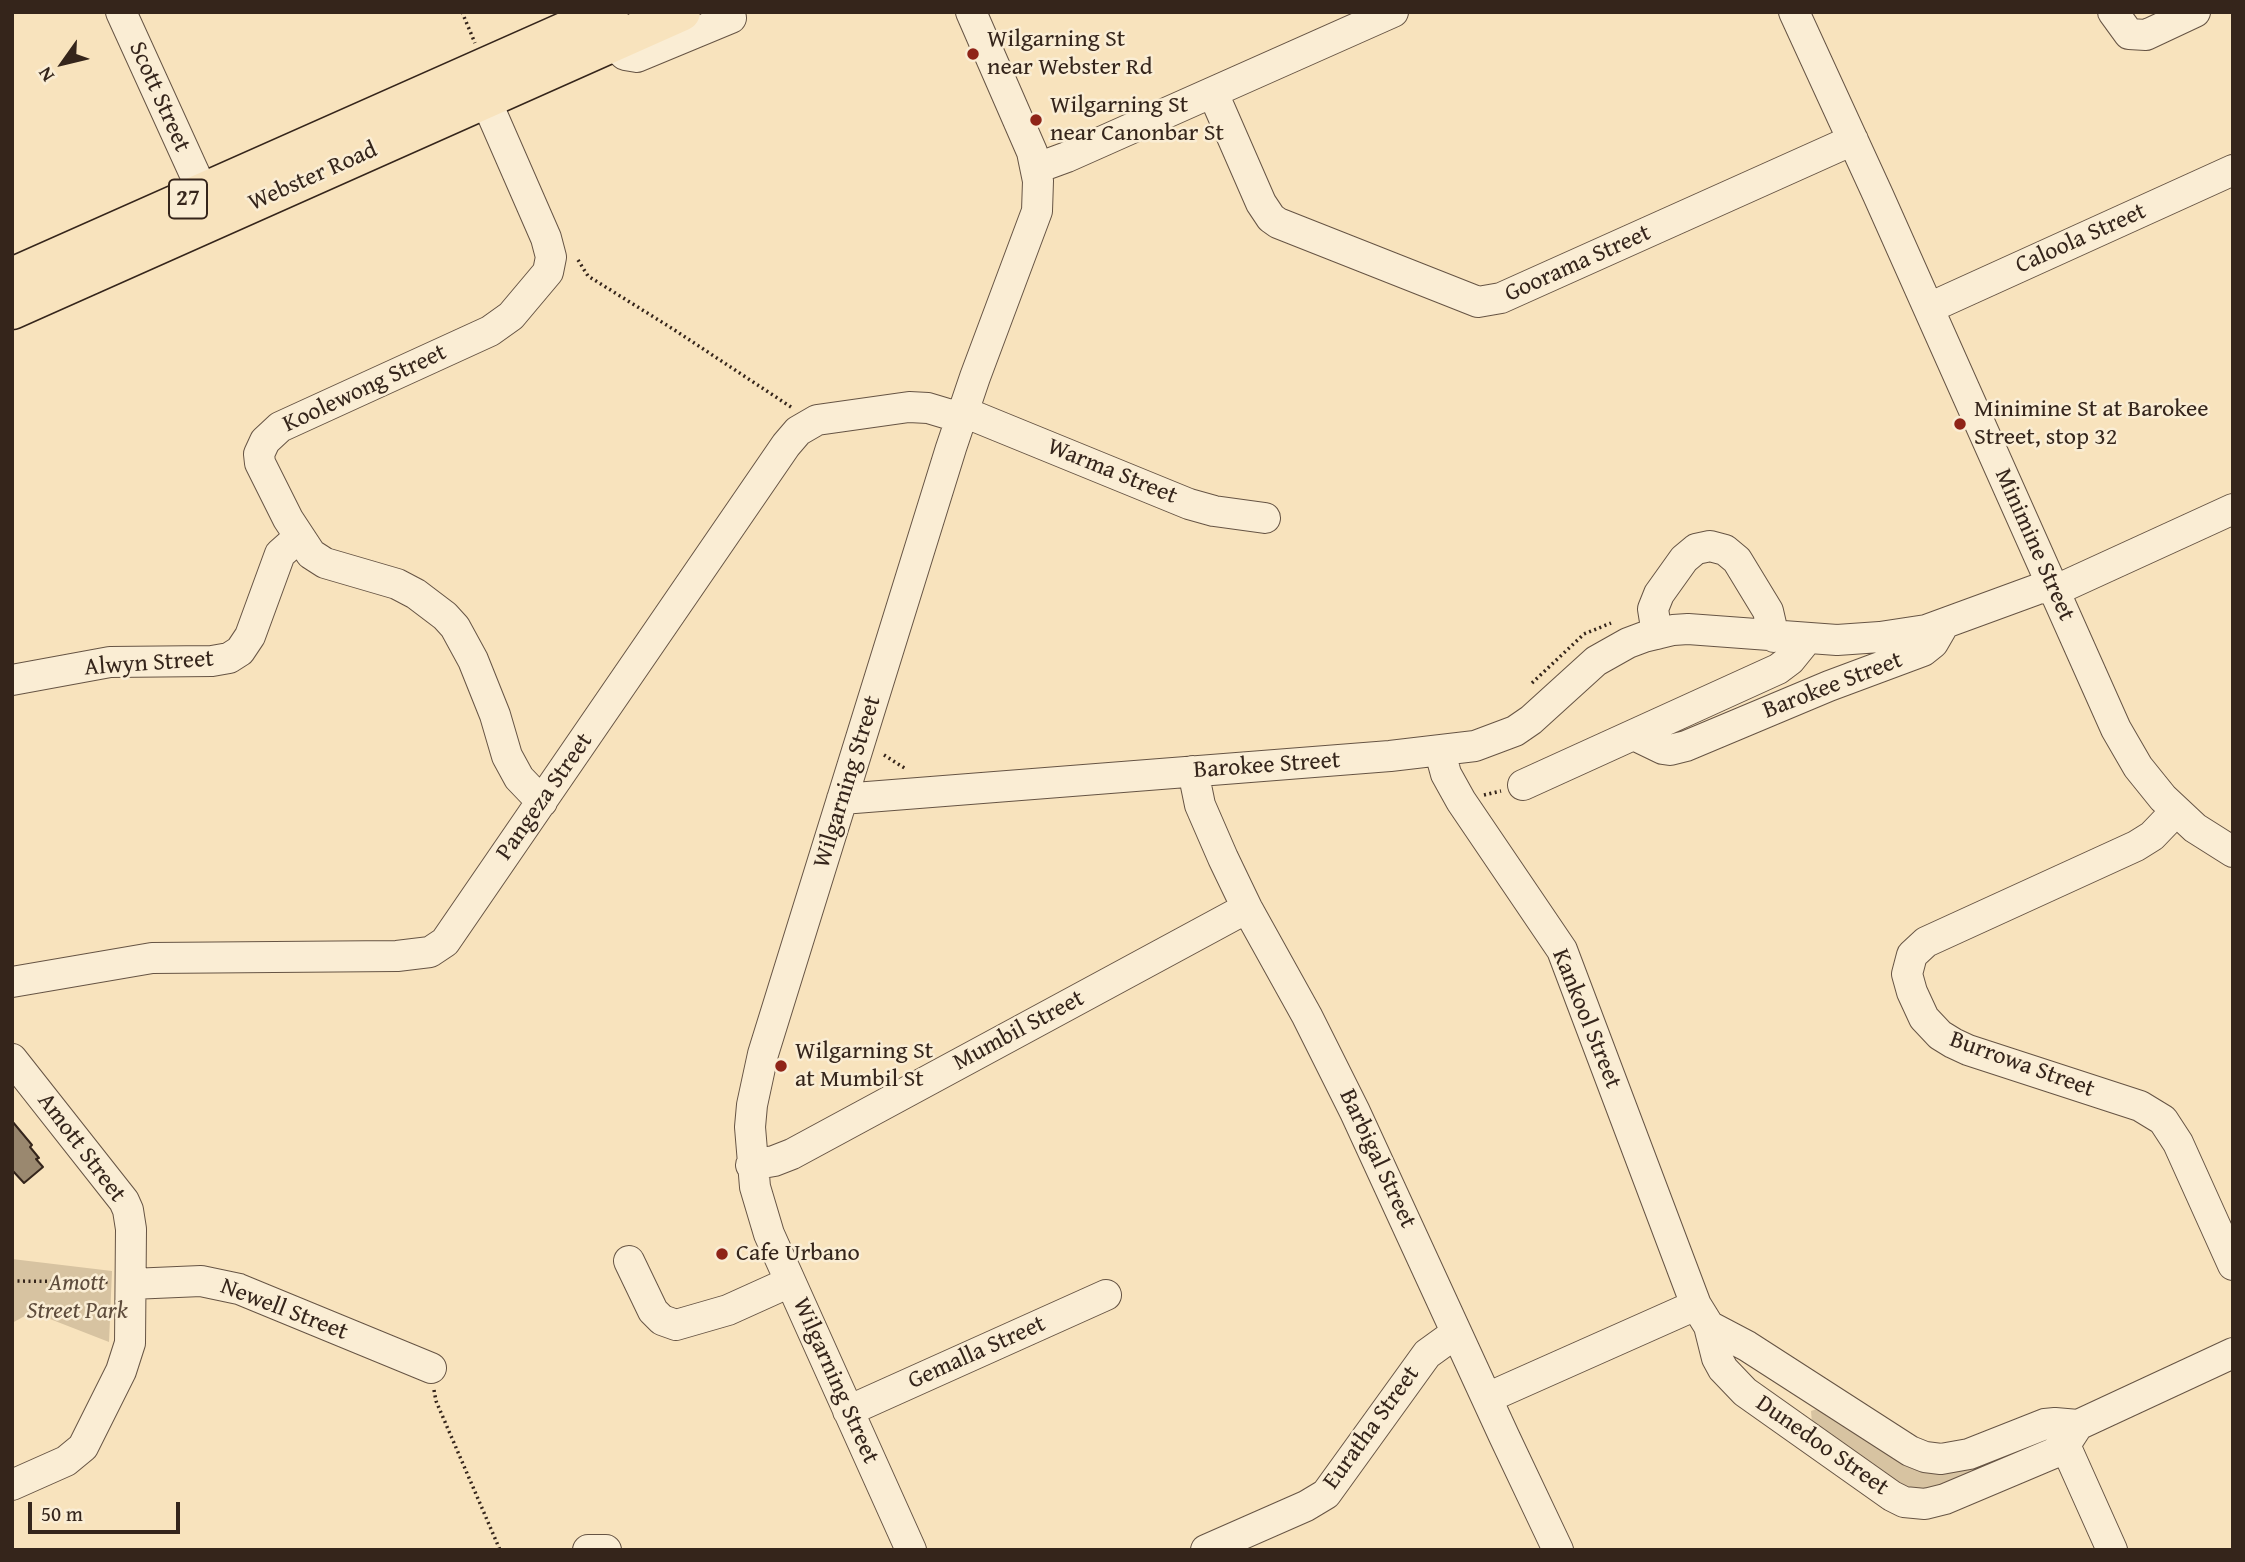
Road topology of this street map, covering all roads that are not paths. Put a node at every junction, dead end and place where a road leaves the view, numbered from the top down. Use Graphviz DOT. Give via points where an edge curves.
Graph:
graph roads {
  1 [pos="121,12"];
  2 [pos="681,12"];
  3 [pos="971,12"];
  4 [pos="1393,12"];
  5 [pos="1794,12"];
  6 [pos="2113,12"];
  7 [pos="2195,12"];
  8 [pos="731,18"];
  9 [pos="611,27"];
  10 [pos="480,87"];
  11 [pos="1213,93"];
  12 [pos="1853,140"];
  13 [pos="1037,168"];
  14 [pos="2233,170"];
  15 [pos="209,206"];
  16 [pos="12,277"];
  17 [pos="1929,308"];
  18 [pos="12,310"];
  19 [pos="962,415"];
  20 [pos="2233,509"];
  21 [pos="1265,518"];
  22 [pos="298,538"];
  23 [pos="2052,587"];
  24 [pos="1944,624"];
  25 [pos="1657,634"];
  26 [pos="1774,637"];
  27 [pos="1807,639"];
  28 [pos="12,680"];
  29 [pos="1634,735"];
  30 [pos="1440,752"];
  31 [pos="1193,771"];
  32 [pos="1523,785"];
  33 [pos="842,799"];
  34 [pos="542,802"];
  35 [pos="2176,811"];
  36 [pos="2233,852"];
  37 [pos="1247,908"];
  38 [pos="12,982"];
  39 [pos="12,1059"];
  40 [pos="751,1164"];
  41 [pos="629,1261"];
  42 [pos="2233,1265"];
  43 [pos="790,1282"];
  44 [pos="131,1284"];
  45 [pos="1106,1295"];
  46 [pos="1702,1316"];
  47 [pos="1456,1333"];
  48 [pos="2233,1353"];
  49 [pos="431,1368"];
  50 [pos="1487,1398"];
  51 [pos="848,1410"];
  52 [pos="2072,1435"];
  53 [pos="12,1485"];
  54 [pos="1242,1542"];
  55 [pos="588,1550"];
  56 [pos="606,1550"];
  57 [pos="911,1550"];
  58 [pos="1206,1550"];
  59 [pos="1558,1550"];
  60 [pos="2112,1550"];
  1 -- 15 [label="street, Scott Street"];
  2 -- 9 [label="main road, Webster Road / 27"];
  3 -- 13 [label="street, Wilgarning Street"];
  4 -- 11 [label="street"];
  5 -- 12 [label="street, Minimine Street"];
  6 -- 7 [label="street" via="2129,34 2146,35"];
  8 -- 9 [label="street" via="637,57 625,55"];
  9 -- 10 [label="main road, Webster Road / 27"];
  10 -- 15 [label="main road, Webster Road / 27"];
  10 -- 22 [label="street, Koolewong Street" via="546,238 551,257 548,272 511,316 490,331 289,423 265,440 260,463"];
  11 -- 12 [label="street, Goorama Street" via="1271,218 1478,302 1501,298"];
  11 -- 13 [label="street"];
  12 -- 17 [label="street, Minimine Street"];
  13 -- 19 [label="street, Wilgarning Street" via="1034,226"];
  14 -- 17 [label="street, Caloola Street"];
  15 -- 16 [label="main road, Webster Road / 27"];
  15 -- 18 [label="main road, Webster Road / 27"];
  17 -- 23 [label="street, Minimine Street"];
  19 -- 21 [label="street, Warma Street" via="1189,504"];
  19 -- 33 [label="street, Wilgarning Street"];
  19 -- 34 [label="street, Pangeza Street" via="909,407 826,418 798,431"];
  20 -- 23 [label="street, Barokee Street" via="2067,585"];
  22 -- 28 [label="street, Alwyn Street" via="277,561 250,636 235,655 212,661 110,662"];
  22 -- 34 [label="street, Koolewong Street" via="317,559 397,584 445,616 473,660 507,756"];
  23 -- 24 [label="street, Barokee Street"];
  23 -- 35 [label="street, Minimine Street" via="2126,748"];
  24 -- 27 [label="street, Barokee Street" via="1880,637"];
  24 -- 29 [label="street, Barokee Street" via="1923,651 1678,749 1663,749"];
  25 -- 26 [label="street, Barokee Street" via="1688,629"];
  25 -- 26 [label="street" via="1653,609 1659,594 1690,553 1710,546 1725,550 1737,561 1770,615"];
  25 -- 30 [label="street, Barokee Street" via="1628,643 1596,661 1515,731 1475,746"];
  26 -- 27 [label="street, Barokee Street"];
  27 -- 29 [label="street, Barokee Street" via="1778,669"];
  29 -- 32 [label="street, Barokee Street"];
  30 -- 31 [label="street, Barokee Street"];
  30 -- 46 [label="street, Kankool Street" via="1461,801 1563,950"];
  31 -- 33 [label="street, Barokee Street"];
  31 -- 37 [label="street, Barbigal Street" via="1200,805"];
  33 -- 40 [label="street, Wilgarning Street" via="757,1080 750,1127"];
  34 -- 38 [label="street, Pangeza Street" via="445,942 430,952 152,958"];
  35 -- 36 [label="street, Minimine Street"];
  35 -- 42 [label="street, Burrowa Street" via="2136,846 1926,942 1912,955 1907,974 1924,1018 1953,1043 2140,1106 2163,1120 2178,1143"];
  37 -- 40 [label="street, Mumbil Street" via="792,1154"];
  37 -- 47 [label="street, Barbigal Street" via="1332,1064"];
  39 -- 44 [label="street, Amott Street" via="124,1201 131,1220"];
  40 -- 43 [label="street, Wilgarning Street" via="761,1211"];
  41 -- 43 [label="street" via="653,1311 662,1321 676,1325 728,1310"];
  43 -- 51 [label="street, Wilgarning Street"];
  44 -- 49 [label="street, Newell Street" via="201,1281 239,1289"];
  44 -- 53 [label="street, Amott Street" via="128,1354 88,1438 66,1461"];
  45 -- 51 [label="street, Gemalla Street"];
  46 -- 50 [label="street"];
  46 -- 52 [label="street, Dunedoo Street" via="1926,1457 1958,1457 2045,1424 2055,1423"];
  46 -- 52 [label="street, Dunedoo Street" via="1717,1358 1739,1386 1904,1502 1925,1504 1945,1499 2054,1453"];
  47 -- 50 [label="street, Barbigal Street"];
  47 -- 54 [label="street, Euratha Street" via="1427,1354 1326,1494"];
  48 -- 52 [label="street, Dunedoo Street"];
  50 -- 59 [label="street, Barbigal Street"];
  51 -- 57 [label="street, Wilgarning Street"];
  52 -- 60 [label="street"];
  54 -- 58 [label="street, Euratha Street"];
  55 -- 56 [label="street"];
}
